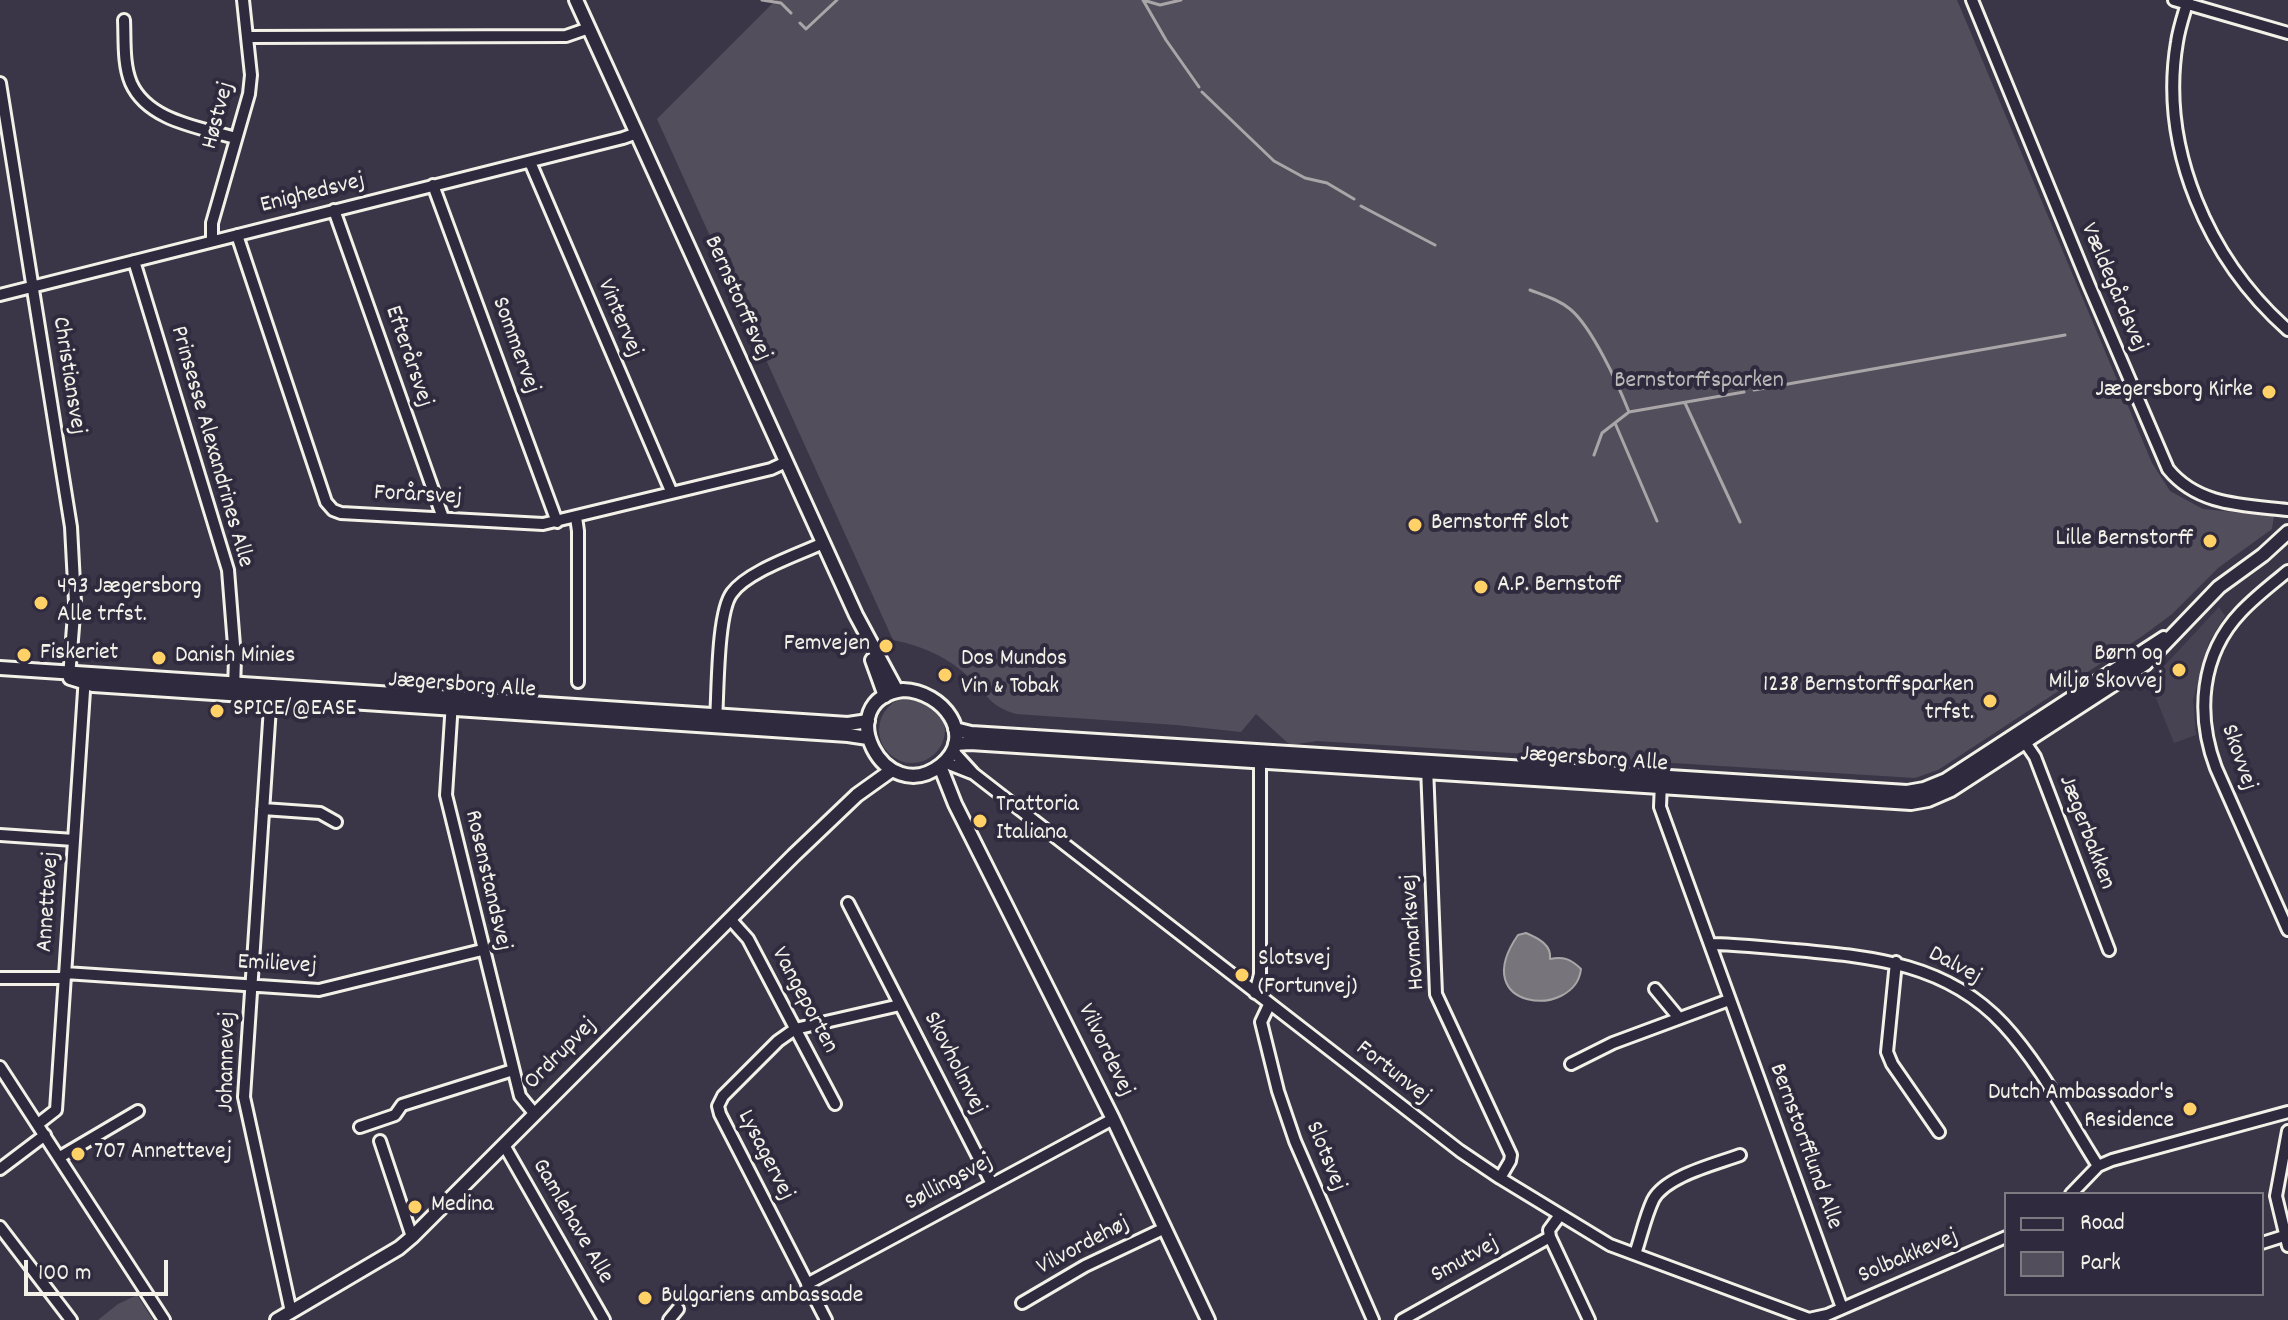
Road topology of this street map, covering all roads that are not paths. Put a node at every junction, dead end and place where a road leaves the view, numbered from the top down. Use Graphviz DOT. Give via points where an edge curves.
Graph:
graph roads {
  1 [pos="243,0"];
  2 [pos="576,0"];
  3 [pos="1972,0"];
  4 [pos="2174,0"];
  5 [pos="2187,2"];
  6 [pos="124,20"];
  7 [pos="589,28"];
  8 [pos="2288,33"];
  9 [pos="248,37"];
  10 [pos="0,83"];
  11 [pos="637,133"];
  12 [pos="235,138"];
  13 [pos="530,162"];
  14 [pos="433,185"];
  15 [pos="334,210"];
  16 [pos="237,235"];
  17 [pos="212,241"];
  18 [pos="134,261"];
  19 [pos="32,287"];
  20 [pos="0,295"];
  21 [pos="2288,330"];
  22 [pos="786,462"];
  23 [pos="671,491"];
  24 [pos="2288,510"];
  25 [pos="576,517"];
  26 [pos="443,518"];
  27 [pos="557,522"];
  28 [pos="2288,532"];
  29 [pos="823,543"];
  30 [pos="2288,544"];
  31 [pos="2263,555"];
  32 [pos="2288,571"];
  33 [pos="856,615"];
  34 [pos="0,668"];
  35 [pos="70,675"];
  36 [pos="85,678"];
  37 [pos="578,682"];
  38 [pos="234,689"];
  39 [pos="271,691"];
  40 [pos="897,691"];
  41 [pos="885,696"];
  42 [pos="452,703"];
  43 [pos="716,721"];
  44 [pos="868,721"];
  45 [pos="955,729"];
  46 [pos="868,738"];
  47 [pos="2022,738"];
  48 [pos="954,747"];
  49 [pos="878,759"];
  50 [pos="1260,761"];
  51 [pos="938,766"];
  52 [pos="1427,767"];
  53 [pos="892,770"];
  54 [pos="974,774"];
  55 [pos="1661,782"];
  56 [pos="857,795"];
  57 [pos="263,809"];
  58 [pos="336,822"];
  59 [pos="0,835"];
  60 [pos="74,840"];
  61 [pos="848,903"];
  62 [pos="730,919"];
  63 [pos="2288,930"];
  64 [pos="1710,944"];
  65 [pos="482,950"];
  66 [pos="2109,950"];
  67 [pos="1896,962"];
  68 [pos="65,976"];
  69 [pos="0,978"];
  70 [pos="251,985"];
  71 [pos="1655,989"];
  72 [pos="1255,993"];
  73 [pos="1729,1000"];
  74 [pos="900,1005"];
  75 [pos="1269,1005"];
  76 [pos="1679,1018"];
  77 [pos="795,1029"];
  78 [pos="1571,1064"];
  79 [pos="0,1067"];
  80 [pos="513,1070"];
  81 [pos="835,1104"];
  82 [pos="138,1111"];
  83 [pos="2288,1112"];
  84 [pos="534,1113"];
  85 [pos="1113,1119"];
  86 [pos="38,1124"];
  87 [pos="360,1127"];
  88 [pos="2288,1131"];
  89 [pos="1939,1132"];
  90 [pos="45,1135"];
  91 [pos="380,1141"];
  92 [pos="504,1145"];
  93 [pos="1740,1155"];
  94 [pos="60,1157"];
  95 [pos="2098,1166"];
  96 [pos="0,1169"];
  97 [pos="1500,1178"];
  98 [pos="992,1184"];
  99 [pos="2073,1192"];
  100 [pos="1560,1215"];
  101 [pos="0,1227"];
  102 [pos="1165,1228"];
  103 [pos="412,1237"];
  104 [pos="1550,1237"];
  105 [pos="2004,1238"];
  106 [pos="2286,1241"];
  107 [pos="2264,1243"];
  108 [pos="1635,1254"];
  109 [pos="807,1284"];
  110 [pos="1022,1303"];
  111 [pos="1842,1308"];
  112 [pos="678,1309"];
  113 [pos="291,1312"];
  114 [pos="1829,1317"];
  115 [pos="71,1320"];
  116 [pos="164,1320"];
  117 [pos="277,1320"];
  118 [pos="604,1320"];
  119 [pos="669,1320"];
  120 [pos="826,1320"];
  121 [pos="1208,1320"];
  122 [pos="1373,1320"];
  123 [pos="1402,1320"];
  124 [pos="1589,1320"];
  1 -- 9 [label="street, Høstvej"];
  2 -- 7 [label="street, Bernstorffsvej"];
  3 -- 24 [label="street, Vældegårdsvej" via="2168,469 2203,497"];
  4 -- 5 [label="street"];
  5 -- 8 [label="street"];
  5 -- 21 [label="street" via="2175,78 2188,180 2221,252"];
  6 -- 12 [label="street" via="127,65 139,96 162,115"];
  7 -- 9 [label="street" via="566,36"];
  7 -- 11 [label="street, Bernstorffsvej"];
  9 -- 12 [label="street, Høstvej" via="249,94"];
  10 -- 19 [label="street, Christiansvej"];
  11 -- 13 [label="street, Enighedsvej"];
  11 -- 22 [label="street, Bernstorffsvej"];
  12 -- 17 [label="street, Høstvej"];
  13 -- 14 [label="street, Enighedsvej"];
  13 -- 23 [label="street, Vintervej"];
  14 -- 15 [label="street, Enighedsvej"];
  14 -- 27 [label="street, Sommervej"];
  15 -- 16 [label="street, Enighedsvej"];
  15 -- 26 [label="street, Efterårsvej"];
  16 -- 17 [label="street, Enighedsvej"];
  16 -- 26 [label="street, Forårsvej" via="326,502 341,513"];
  17 -- 18 [label="street, Enighedsvej"];
  18 -- 19 [label="street, Enighedsvej"];
  18 -- 38 [label="street, Prinsesse Alexandrines Alle" via="228,570"];
  19 -- 20 [label="street, Enighedsvej"];
  19 -- 35 [label="street, Christiansvej" via="71,527 75,602"];
  22 -- 23 [label="street, Forårsvej"];
  22 -- 29 [label="street, Bernstorffsvej"];
  23 -- 25 [label="street, Forårsvej"];
  25 -- 27 [label="street, Forårsvej"];
  25 -- 37 [label="street" via="583,663"];
  26 -- 27 [label="street, Forårsvej"];
  28 -- 31 [label="street, Jægersborg Alle"];
  29 -- 33 [label="street, Bernstorffsvej"];
  29 -- 43 [label="street" via="747,579 731,593 724,611"];
  30 -- 31 [label="street, Jægersborg Alle"];
  31 -- 47 [label="street, Jægersborg Alle" via="2219,587 2177,630"];
  32 -- 63 [label="street, Skovvej" via="2242,611 2222,637 2208,673 2203,709 2207,745"];
  33 -- 40 [label="street, Bernstorffsvej"];
  33 -- 41 [label="street, Bernstorffsvej"];
  34 -- 35 [label="street, Jægersborg Alle"];
  35 -- 36 [label="street, Jægersborg Alle"];
  36 -- 38 [label="street, Jægersborg Alle"];
  36 -- 60 [label="street, Annettevej"];
  38 -- 39 [label="street, Jægersborg Alle"];
  39 -- 42 [label="street, Jægersborg Alle"];
  39 -- 57 [label="street, Johannevej"];
  40 -- 41 [label="street"];
  40 -- 45 [label="street" via="935,698"];
  41 -- 44 [label="street"];
  42 -- 43 [label="street, Jægersborg Alle"];
  42 -- 65 [label="street, Rosenstandsvej" via="446,795"];
  43 -- 44 [label="street, Jægersborg Alle"];
  43 -- 46 [label="street, Jægersborg Alle"];
  44 -- 46 [label="street"];
  45 -- 48 [label="street"];
  45 -- 52 [label="street, Jægersborg Alle"];
  46 -- 49 [label="street"];
  47 -- 55 [label="street, Jægersborg Alle" via="1951,790 1911,803"];
  47 -- 66 [label="street, Jægerbakken" via="2035,757"];
  48 -- 50 [label="street, Jægersborg Alle" via="970,743"];
  48 -- 51 [label="street"];
  48 -- 54 [label="street, Fortunvej"];
  49 -- 53 [label="street"];
  49 -- 56 [label="street, Ordrupvej"];
  50 -- 52 [label="street, Jægersborg Alle"];
  50 -- 72 [label="street" via="1260,974"];
  51 -- 53 [label="street" via="911,774"];
  51 -- 54 [label="street, Fortunvej"];
  51 -- 85 [label="street, Vilvordevej"];
  52 -- 55 [label="street, Jægersborg Alle"];
  52 -- 97 [label="street, Hovmarksvej" via="1436,994 1511,1155"];
  53 -- 56 [label="street, Ordrupvej"];
  54 -- 72 [label="street, Fortunvej"];
  55 -- 64 [label="street, Bernstorfflund Alle" via="1660,807"];
  56 -- 62 [label="street, Ordrupvej"];
  57 -- 58 [label="street" via="320,813"];
  57 -- 70 [label="street, Johannevej"];
  59 -- 60 [label="street"];
  60 -- 68 [label="street, Annettevej"];
  61 -- 74 [label="street, Skovholmvej"];
  62 -- 77 [label="street, Vangeporten" via="748,939"];
  62 -- 84 [label="street, Ordrupvej"];
  64 -- 67 [label="street, Dalvej"];
  64 -- 73 [label="street, Bernstorfflund Alle"];
  65 -- 70 [label="street, Emilievej" via="319,990"];
  65 -- 80 [label="street, Rosenstandsvej"];
  67 -- 89 [label="street" via="1887,1052"];
  67 -- 95 [label="street, Dalvej" via="1934,975 2001,1022"];
  68 -- 69 [label="street, Emilievej"];
  68 -- 70 [label="street, Emilievej"];
  68 -- 86 [label="street, Annettevej" via="56,1110"];
  70 -- 113 [label="street, Johannevej" via="244,1107"];
  71 -- 76 [label="street"];
  72 -- 75 [label="street, Fortunvej"];
  73 -- 76 [label="street"];
  73 -- 111 [label="street, Bernstorfflund Alle"];
  74 -- 77 [label="street, Skovholmvej"];
  74 -- 98 [label="street, Skovholmvej"];
  75 -- 97 [label="street, Fortunvej"];
  75 -- 122 [label="street, Slotsvej" via="1261,1022 1278,1091"];
  76 -- 78 [label="street"];
  77 -- 81 [label="street, Vangeporten"];
  77 -- 109 [label="street, Lysagervej" via="718,1106"];
  79 -- 86 [label="street"];
  80 -- 84 [label="street, Rosenstandsvej" via="520,1096"];
  80 -- 87 [label="street" via="402,1105 395,1115"];
  82 -- 94 [label="street"];
  83 -- 95 [label="street"];
  84 -- 92 [label="street, Ordrupvej"];
  85 -- 98 [label="street, Søllingsvej"];
  85 -- 102 [label="street, Vilvordevej"];
  86 -- 90 [label="street"];
  88 -- 106 [label="street" via="2276,1196"];
  90 -- 94 [label="street"];
  90 -- 96 [label="street"];
  91 -- 103 [label="street"];
  92 -- 103 [label="street, Ordrupvej"];
  92 -- 118 [label="street, Gamlehave Alle"];
  93 -- 108 [label="street" via="1671,1181 1661,1190"];
  94 -- 116 [label="street"];
  95 -- 99 [label="street"];
  97 -- 100 [label="street, Fortunvej"];
  98 -- 109 [label="street, Søllingsvej"];
  100 -- 104 [label="street"];
  100 -- 108 [label="street, Fortunvej"];
  101 -- 115 [label="street"];
  102 -- 110 [label="street, Vilvordehøj"];
  102 -- 121 [label="street, Vilvordevej"];
  103 -- 113 [label="street, Ordrupvej"];
  104 -- 123 [label="street, Smutvej"];
  104 -- 124 [label="street"];
  105 -- 111 [label="street, Solbakkevej"];
  106 -- 107 [label="street"];
  108 -- 114 [label="street, Fortunvej" via="1809,1319"];
  109 -- 120 [label="street, Lysagervej"];
  111 -- 114 [label="street, Solbakkevej"];
  112 -- 119 [label="street"];
  113 -- 117 [label="street, Ordrupvej"];
}
